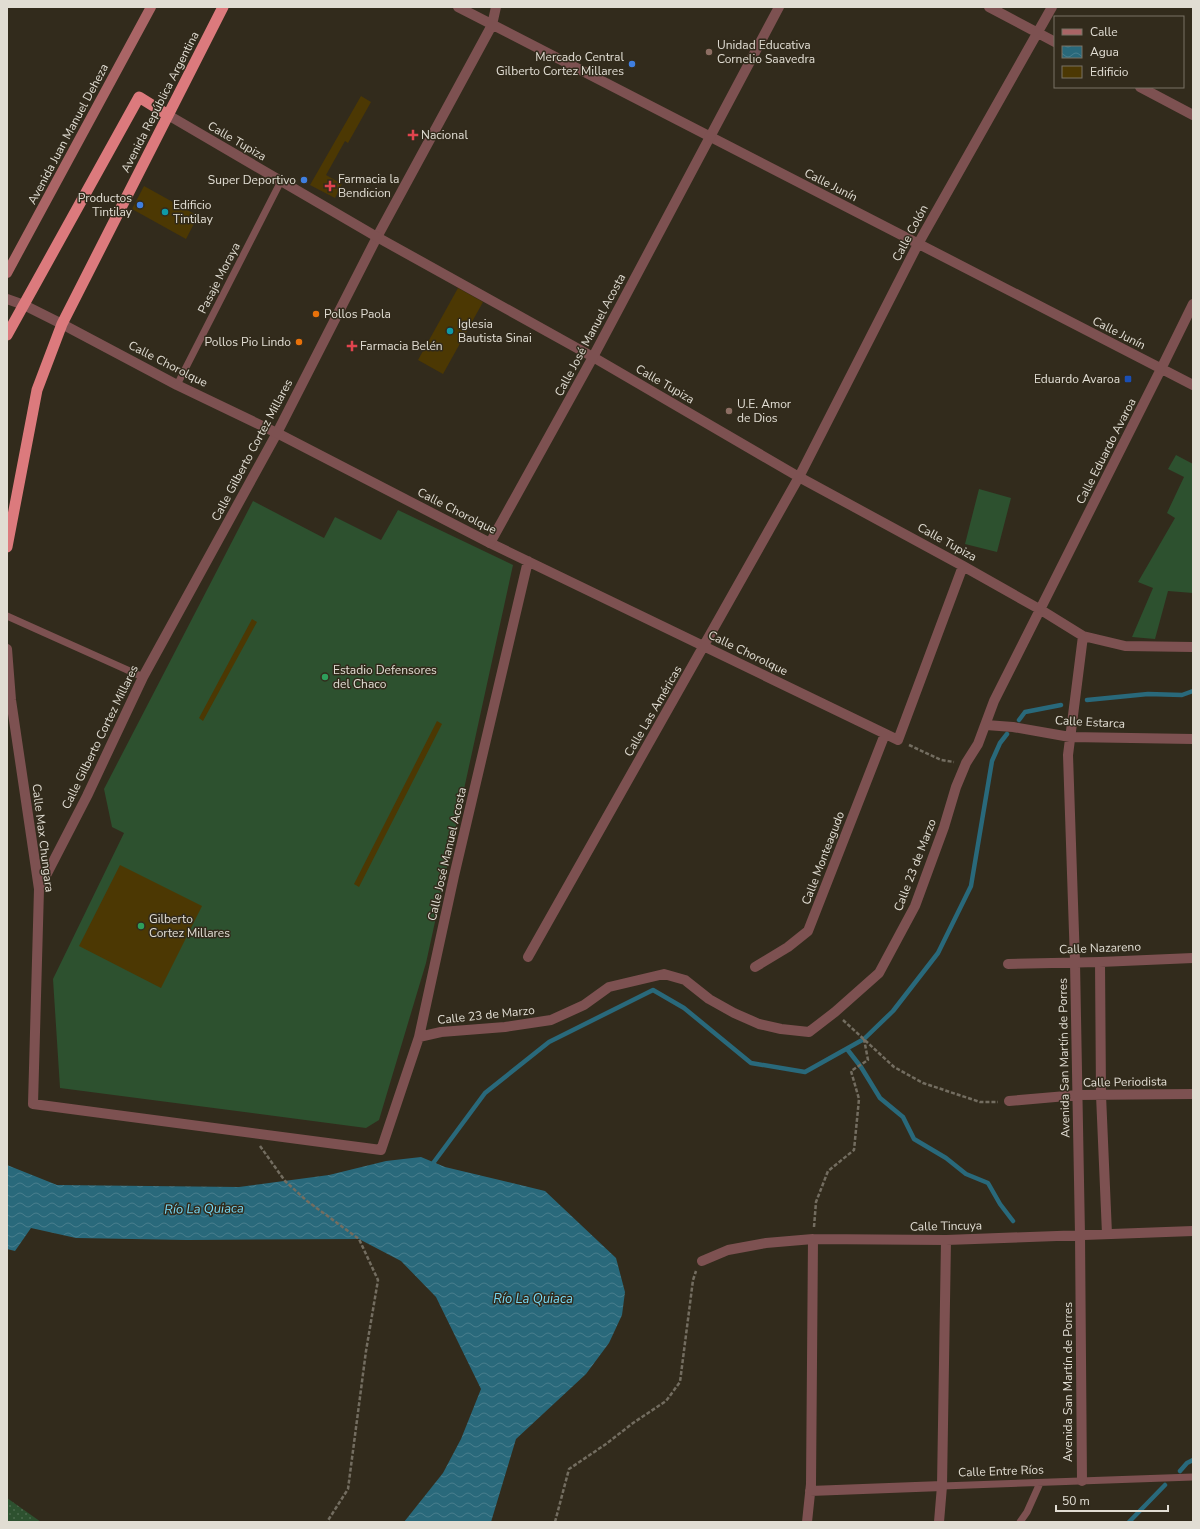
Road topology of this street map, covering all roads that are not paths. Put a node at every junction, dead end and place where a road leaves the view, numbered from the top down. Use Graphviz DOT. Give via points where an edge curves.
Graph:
graph roads {
  1 [pos="151,7"];
  2 [pos="223,7"];
  3 [pos="458,7"];
  4 [pos="496,7"];
  5 [pos="779,7"];
  6 [pos="989,7"];
  7 [pos="1052,7"];
  8 [pos="492,25"];
  9 [pos="1038,32"];
  10 [pos="1054,41"];
  11 [pos="1142,88"];
  12 [pos="168,115"];
  13 [pos="1193,115"];
  14 [pos="711,138"];
  15 [pos="281,181"];
  16 [pos="377,238"];
  17 [pos="918,244"];
  18 [pos="7,273"];
  19 [pos="7,299"];
  20 [pos="1193,304"];
  21 [pos="24,305"];
  22 [pos="62,324"];
  23 [pos="7,335"];
  24 [pos="593,357"];
  25 [pos="1162,369"];
  26 [pos="177,385"];
  27 [pos="1193,385"];
  28 [pos="276,433"];
  29 [pos="799,477"];
  30 [pos="490,543"];
  31 [pos="7,547"];
  32 [pos="528,561"];
  33 [pos="963,566"];
  34 [pos="1040,610"];
  35 [pos="7,616"];
  36 [pos="1083,636"];
  37 [pos="704,646"];
  38 [pos="1193,648"];
  39 [pos="7,649"];
  40 [pos="143,677"];
  41 [pos="986,725"];
  42 [pos="886,734"];
  43 [pos="1070,737"];
  44 [pos="1193,739"];
  45 [pos="39,889"];
  46 [pos="528,957"];
  47 [pos="1193,958"];
  48 [pos="1075,962"];
  49 [pos="1100,962"];
  50 [pos="1008,964"];
  51 [pos="755,967"];
  52 [pos="419,1037"];
  53 [pos="1193,1094"];
  54 [pos="1078,1095"];
  55 [pos="1101,1095"];
  56 [pos="1009,1101"];
  57 [pos="250,1132"];
  58 [pos="1193,1231"];
  59 [pos="1107,1234"];
  60 [pos="1080,1235"];
  61 [pos="813,1239"];
  62 [pos="946,1240"];
  63 [pos="702,1261"];
  64 [pos="1193,1477"];
  65 [pos="1082,1481"];
  66 [pos="1040,1483"];
  67 [pos="942,1486"];
  68 [pos="810,1491"];
  69 [pos="807,1522"];
  70 [pos="939,1522"];
  71 [pos="1020,1522"];
  1 -- 18 [label="main road, Avenida Juan Manuel Deheza"];
  2 -- 12 [label="highway, Avenida República Argentina"];
  3 -- 8 [label="street, Calle Junín"];
  4 -- 8 [label="street, Calle Gilberto Cortez Millares"];
  5 -- 14 [label="street, Calle José Manuel Acosta"];
  6 -- 9 [label="street"];
  7 -- 9 [label="street, Calle Colón"];
  8 -- 14 [label="street, Calle Junín"];
  8 -- 16 [label="street, Calle Gilberto Cortez Millares"];
  9 -- 10 [label="street"];
  9 -- 17 [label="street, Calle Colón"];
  11 -- 13 [label="street"];
  12 -- 15 [label="street, Calle Tupiza"];
  12 -- 21 [label="highway, Calle Tupiza" via="139,98"];
  12 -- 22 [label="highway, Avenida República Argentina"];
  14 -- 17 [label="street, Calle Junín"];
  14 -- 24 [label="street, Calle José Manuel Acosta"];
  15 -- 16 [label="street, Calle Tupiza"];
  15 -- 26 [label="lane, Pasaje Moraya"];
  16 -- 24 [label="street, Calle Tupiza"];
  16 -- 28 [label="street, Calle Gilberto Cortez Millares"];
  17 -- 25 [label="street, Calle Junín"];
  17 -- 29 [label="street, Calle Colón"];
  19 -- 21 [label="street, Calle Chorolque"];
  20 -- 25 [label="street, Calle Eduardo Avaroa"];
  21 -- 22 [label="street, Calle Chorolque"];
  21 -- 23 [label="highway"];
  22 -- 26 [label="street, Calle Chorolque"];
  22 -- 31 [label="highway, Avenida República Argentina" via="37,390"];
  24 -- 29 [label="street, Calle Tupiza"];
  24 -- 30 [label="street, Calle José Manuel Acosta"];
  25 -- 27 [label="street, Calle Junín"];
  25 -- 34 [label="street, Calle Eduardo Avaroa"];
  26 -- 28 [label="street, Calle Chorolque"];
  28 -- 30 [label="street, Calle Chorolque"];
  28 -- 40 [label="street, Calle Gilberto Cortez Millares"];
  29 -- 33 [label="street, Calle Tupiza"];
  29 -- 37 [label="street, Calle Las Américas"];
  30 -- 32 [label="street, Calle Chorolque"];
  32 -- 37 [label="street, Calle Chorolque"];
  32 -- 52 [label="street, Calle José Manuel Acosta"];
  33 -- 34 [label="street, Calle Tupiza"];
  33 -- 42 [label="street, Calle Chorolque" via="898,740"];
  34 -- 36 [label="street, Calle Tupiza"];
  34 -- 41 [label="street, Calle 23 de Marzo" via="994,701"];
  35 -- 40 [label="lane"];
  36 -- 38 [label="street, Calle Tupiza" via="1125,646"];
  36 -- 43 [label="street, Avenida San Martín de Porres"];
  37 -- 42 [label="street, Calle Chorolque"];
  37 -- 46 [label="street, Calle Las Américas"];
  39 -- 45 [label="street, Calle Max Chungara" via="11,700"];
  40 -- 45 [label="street, Calle Gilberto Cortez Millares" via="87,796"];
  41 -- 43 [label="street, Calle Estarca"];
  41 -- 52 [label="street, Calle 23 de Marzo" via="956,787 915,906 879,973 809,1032 759,1024 709,999 685,980 664,974 609,987 584,1005 551,1020 441,1032"];
  42 -- 51 [label="street, Calle Monteagudo" via="808,931"];
  43 -- 44 [label="street, Calle Estarca"];
  43 -- 48 [label="street, Avenida San Martín de Porres" via="1068,755"];
  45 -- 57 [label="street, Calle Max Chungara" via="33,1104"];
  47 -- 49 [label="street, Calle Nazareno"];
  48 -- 49 [label="street, Calle Nazareno"];
  48 -- 50 [label="street, Calle Nazareno"];
  48 -- 54 [label="street, Avenida San Martín de Porres"];
  49 -- 55 [label="street"];
  52 -- 57 [label="street, Calle José Manuel Acosta" via="381,1150"];
  53 -- 55 [label="street, Calle Periodista"];
  54 -- 55 [label="street, Calle Periodista"];
  54 -- 56 [label="street, Calle Periodista"];
  54 -- 60 [label="street, Avenida San Martín de Porres"];
  55 -- 59 [label="street"];
  58 -- 59 [label="street, Calle Tincuya"];
  59 -- 60 [label="street, Calle Tincuya"];
  60 -- 62 [label="street, Calle Tincuya"];
  60 -- 65 [label="street, Avenida San Martín de Porres"];
  61 -- 62 [label="street, Calle Tincuya"];
  61 -- 63 [label="street, Calle Tincuya" via="766,1243 728,1250"];
  61 -- 68 [label="street"];
  62 -- 67 [label="street"];
  64 -- 65 [label="lane, Calle Entre Ríos"];
  65 -- 66 [label="lane, Calle Entre Ríos"];
  66 -- 67 [label="lane, Calle Entre Ríos"];
  66 -- 71 [label="lane"];
  67 -- 68 [label="street, Calle Entre Ríos"];
  67 -- 70 [label="street"];
  68 -- 69 [label="street"];
}
